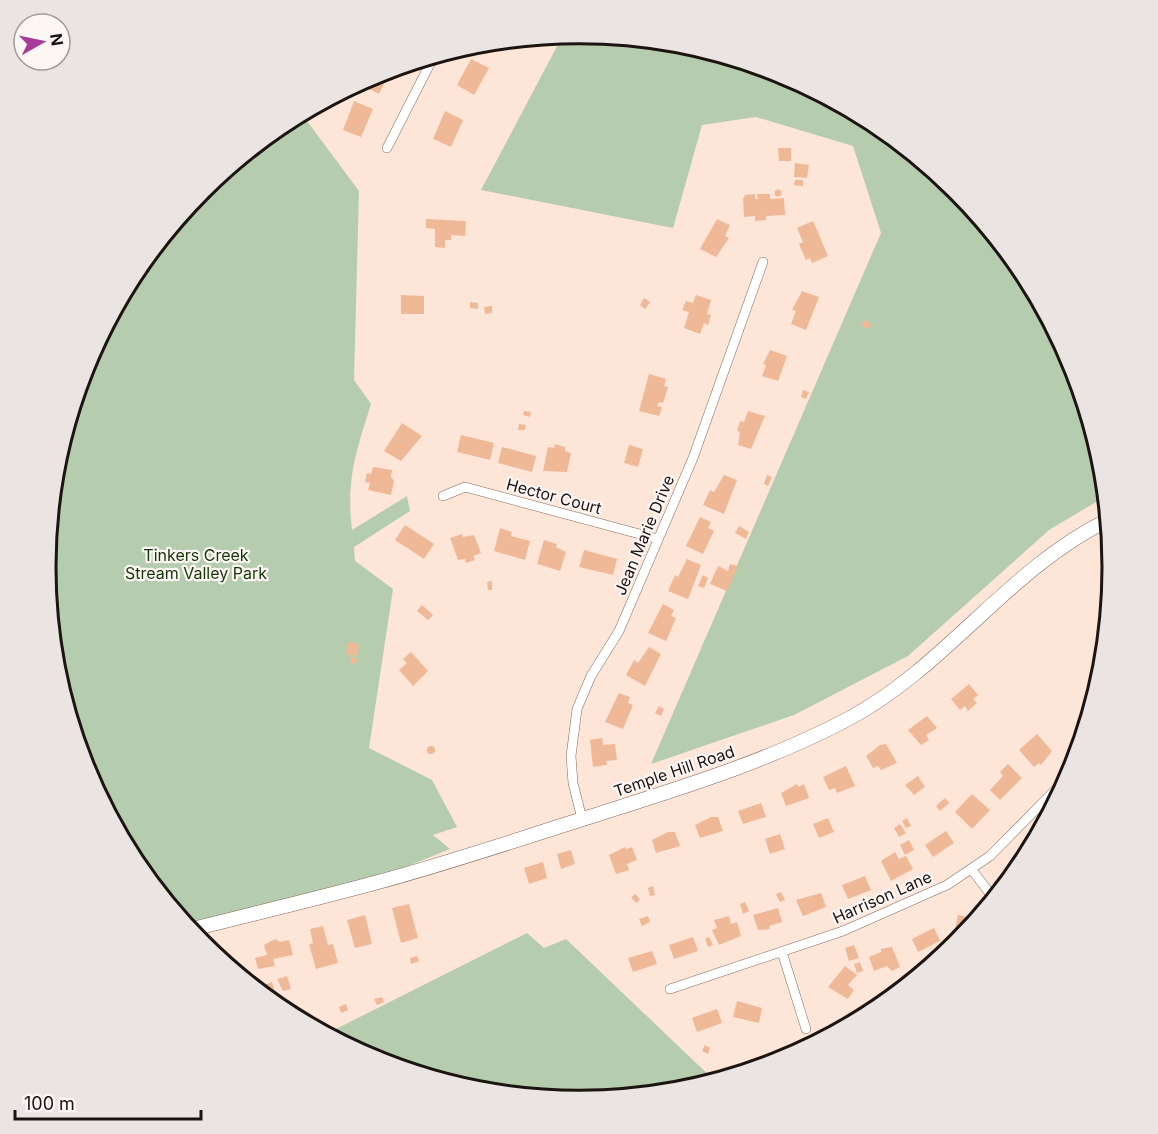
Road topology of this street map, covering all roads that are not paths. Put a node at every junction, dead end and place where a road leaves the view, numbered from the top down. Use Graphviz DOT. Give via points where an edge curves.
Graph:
graph roads {
  1 [pos="429,66"];
  2 [pos="387,148"];
  3 [pos="763,262"];
  4 [pos="443,496"];
  5 [pos="1100,524"];
  6 [pos="658,539"];
  7 [pos="1051,794"];
  8 [pos="582,819"];
  9 [pos="972,870"];
  10 [pos="989,892"];
  11 [pos="200,927"];
  12 [pos="782,952"];
  13 [pos="670,989"];
  14 [pos="806,1029"];
  1 -- 2 [label="street"];
  3 -- 6 [label="street, Jean Marie Drive" via="693,458"];
  4 -- 6 [label="street, Hector Court" via="465,487"];
  5 -- 8 [label="main road, Temple Hill Road" via="1032,570 903,685 849,718 755,760"];
  6 -- 8 [label="street, Jean Marie Drive" via="619,631 591,676 577,709 571,756"];
  7 -- 9 [label="street, Harrison Lane"];
  8 -- 11 [label="main road, Temple Hill Road" via="380,882"];
  9 -- 10 [label="street"];
  9 -- 12 [label="street, Harrison Lane" via="890,912"];
  12 -- 13 [label="street, Harrison Lane"];
  12 -- 14 [label="street"];
}
